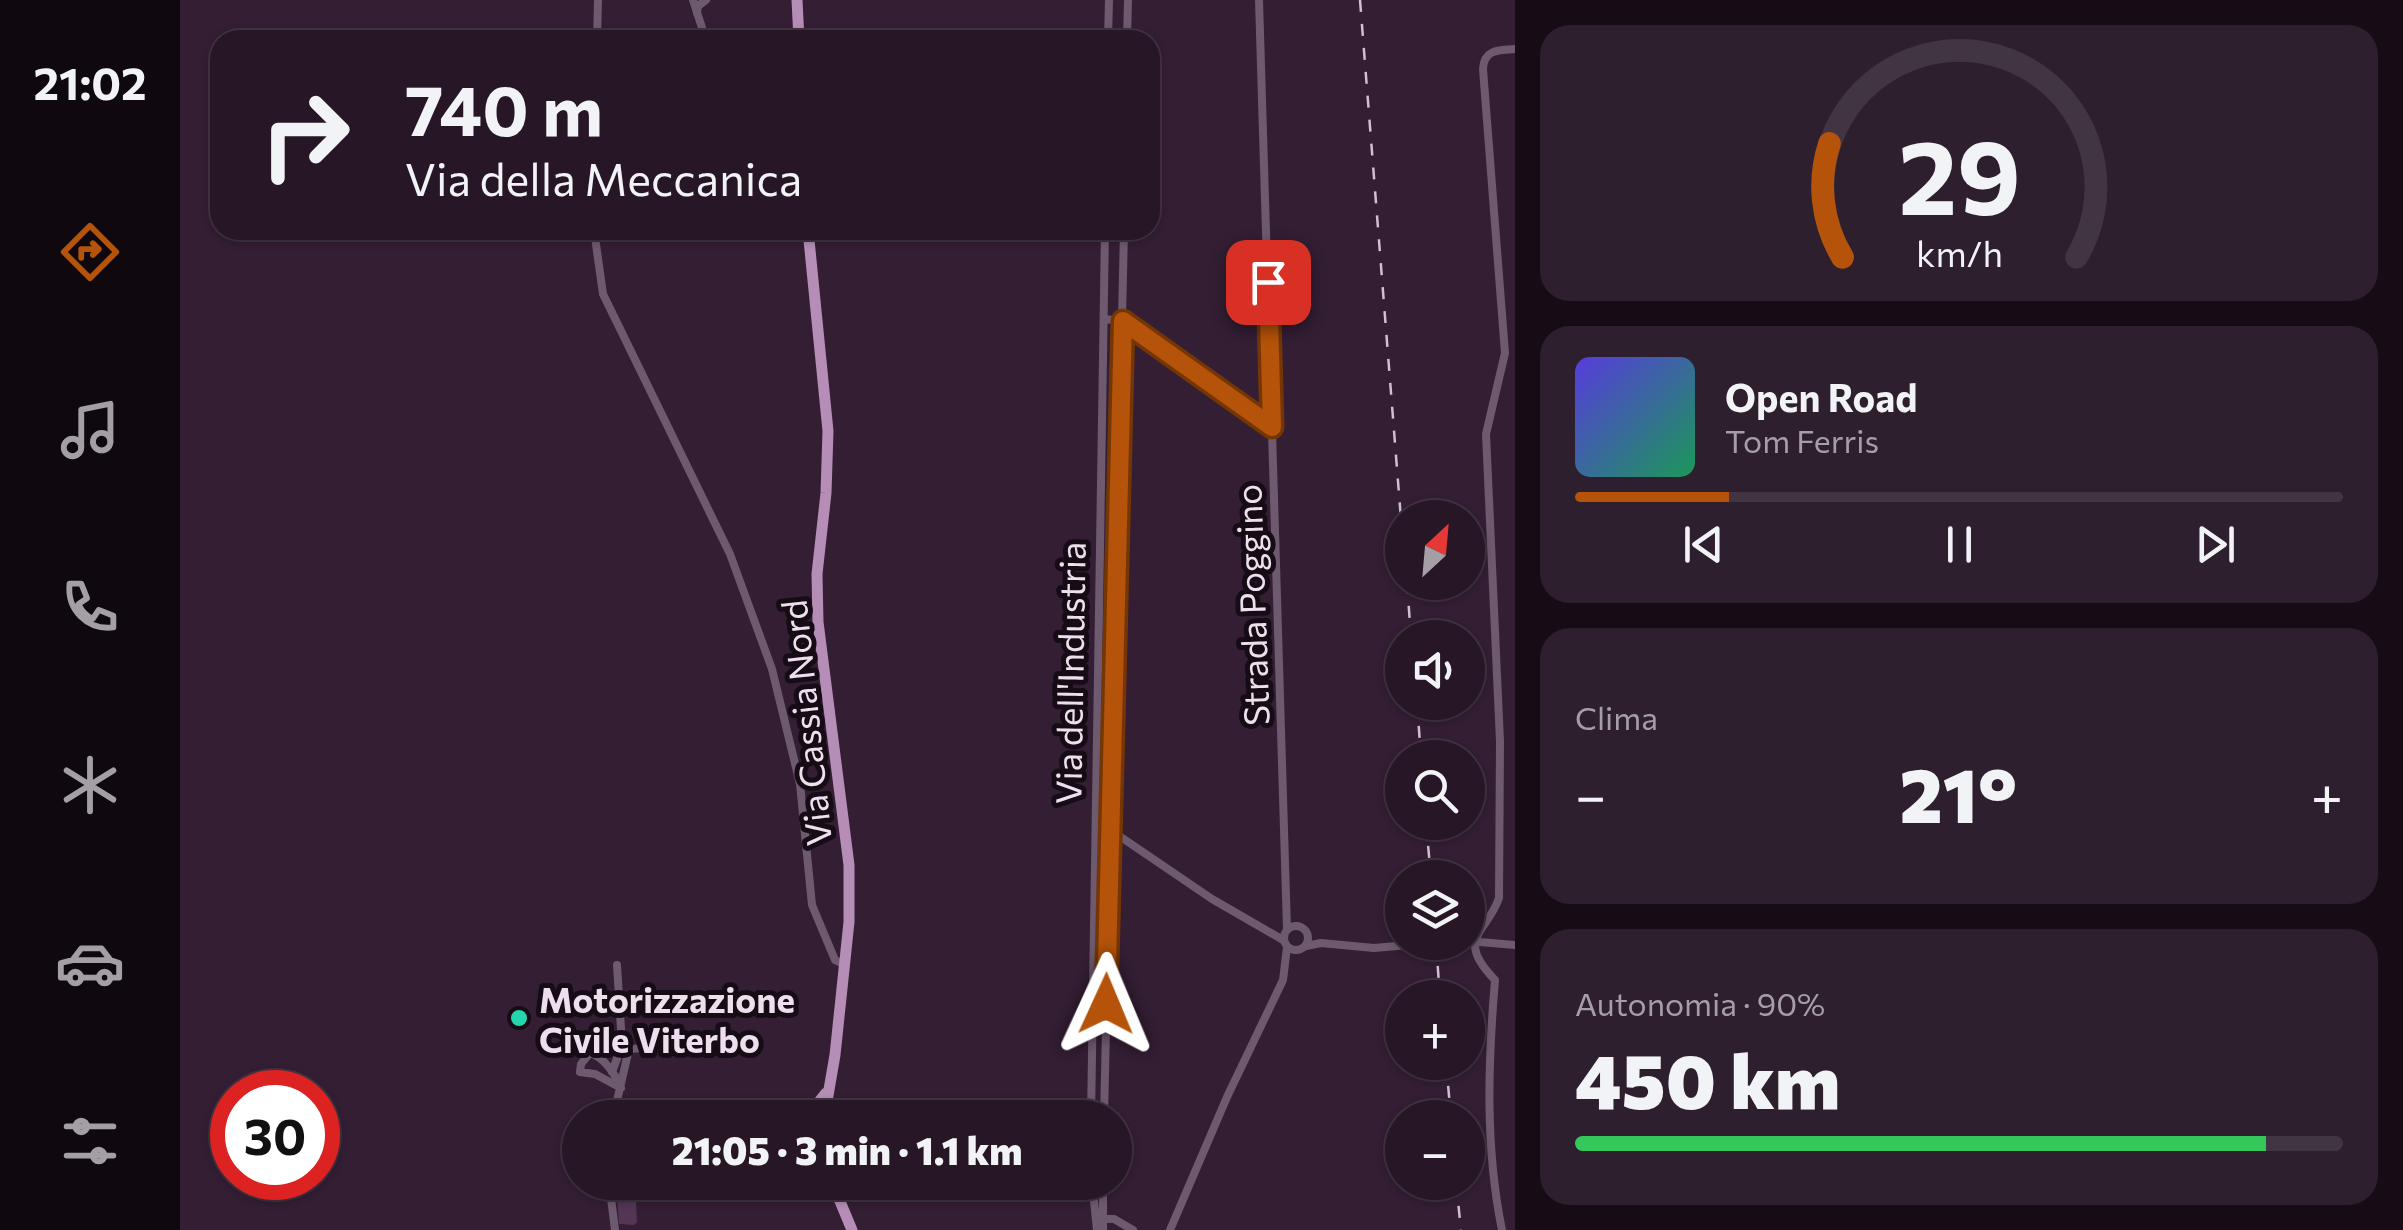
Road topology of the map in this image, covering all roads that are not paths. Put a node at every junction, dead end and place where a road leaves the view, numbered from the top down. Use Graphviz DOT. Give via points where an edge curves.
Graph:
graph roads {
  1 [pos="598,0"];
  2 [pos="693,0"];
  3 [pos="706,0"];
  4 [pos="797,0"];
  5 [pos="1109,0"];
  6 [pos="1128,0"];
  7 [pos="1259,0"];
  8 [pos="697,13"];
  9 [pos="597,30"];
  10 [pos="703,30"];
  11 [pos="798,30"];
  12 [pos="1108,30"];
  13 [pos="1127,30"];
  14 [pos="1515,49"];
  15 [pos="595,240"];
  16 [pos="809,240"];
  17 [pos="1105,240"];
  18 [pos="1124,240"];
  19 [pos="1104,319"];
  20 [pos="1123,321"];
  21 [pos="1272,427"];
  22 [pos="1112,831"];
  23 [pos="1288,908"];
  24 [pos="1305,931"];
  25 [pos="1286,937"];
  26 [pos="1485,942"];
  27 [pos="1322,943"];
  28 [pos="1515,945"];
  29 [pos="1306,946"];
  30 [pos="1385,947"];
  31 [pos="617,965"];
  32 [pos="844,965"];
  33 [pos="660,1047"];
  34 [pos="612,1072"];
  35 [pos="621,1088"];
  36 [pos="828,1089"];
  37 [pos="618,1100"];
  38 [pos="819,1100"];
  39 [pos="827,1100"];
  40 [pos="1091,1100"];
  41 [pos="1105,1100"];
  42 [pos="613,1200"];
  43 [pos="840,1200"];
  44 [pos="1095,1200"];
  45 [pos="1101,1200"];
  46 [pos="1099,1225"];
  47 [pos="615,1230"];
  48 [pos="852,1230"];
  49 [pos="1133,1230"];
  50 [pos="1170,1230"];
  51 [pos="1502,1230"];
  1 -- 9 [label="street"];
  2 -- 8 [label="street"];
  3 -- 8 [label="street"];
  4 -- 11 [label="main road"];
  5 -- 12 [label="street"];
  6 -- 13 [label="street"];
  7 -- 21 [label="street, Strada Poggino"];
  8 -- 10 [label="street"];
  14 -- 51 [label="street" via="1490,52 1483,69 1505,352 1486,434 1500,741 1498,898 1475,937 1495,980 1488,1089"];
  15 -- 32 [label="street" via="603,294 730,554 772,668 800,784 812,905 835,960"];
  16 -- 32 [label="main road, Via Cassia Nord" via="828,430 817,606 849,865"];
  17 -- 19 [label="street, Via dell'Industria"];
  18 -- 20 [label="street, Via dell'Industria"];
  19 -- 20 [label="street"];
  19 -- 40 [label="street, Via dell'Industria"];
  20 -- 21 [label="street"];
  20 -- 22 [label="street, Via dell'Industria"];
  21 -- 23 [label="street, Strada Poggino"];
  22 -- 25 [label="street" via="1212,899"];
  22 -- 41 [label="street, Via dell'Industria"];
  23 -- 24 [label="street"];
  23 -- 25 [label="street, Strada Poggino"];
  24 -- 25 [label="street"];
  24 -- 27 [label="street"];
  24 -- 29 [label="street"];
  25 -- 29 [label="street" via="1294,951"];
  25 -- 50 [label="street" via="1284,980"];
  26 -- 28 [label="street"];
  27 -- 29 [label="street"];
  27 -- 30 [label="street"];
  31 -- 34 [label="street" via="622,1045"];
  32 -- 36 [label="main road, Via Cassia Nord"];
  33 -- 35 [label="street" via="629,1049"];
  34 -- 35 [label="street"];
  34 -- 35 [label="street" via="594,1053 579,1070"];
  35 -- 37 [label="street"];
  36 -- 38 [label="main road, Via Cassia Nord"];
  36 -- 39 [label="main road, Via Cassia Nord"];
  42 -- 47 [label="street"];
  43 -- 48 [label="main road"];
  44 -- 46 [label="street"];
  45 -- 46 [label="street"];
  46 -- 49 [label="street" via="1114,1218"];
}
